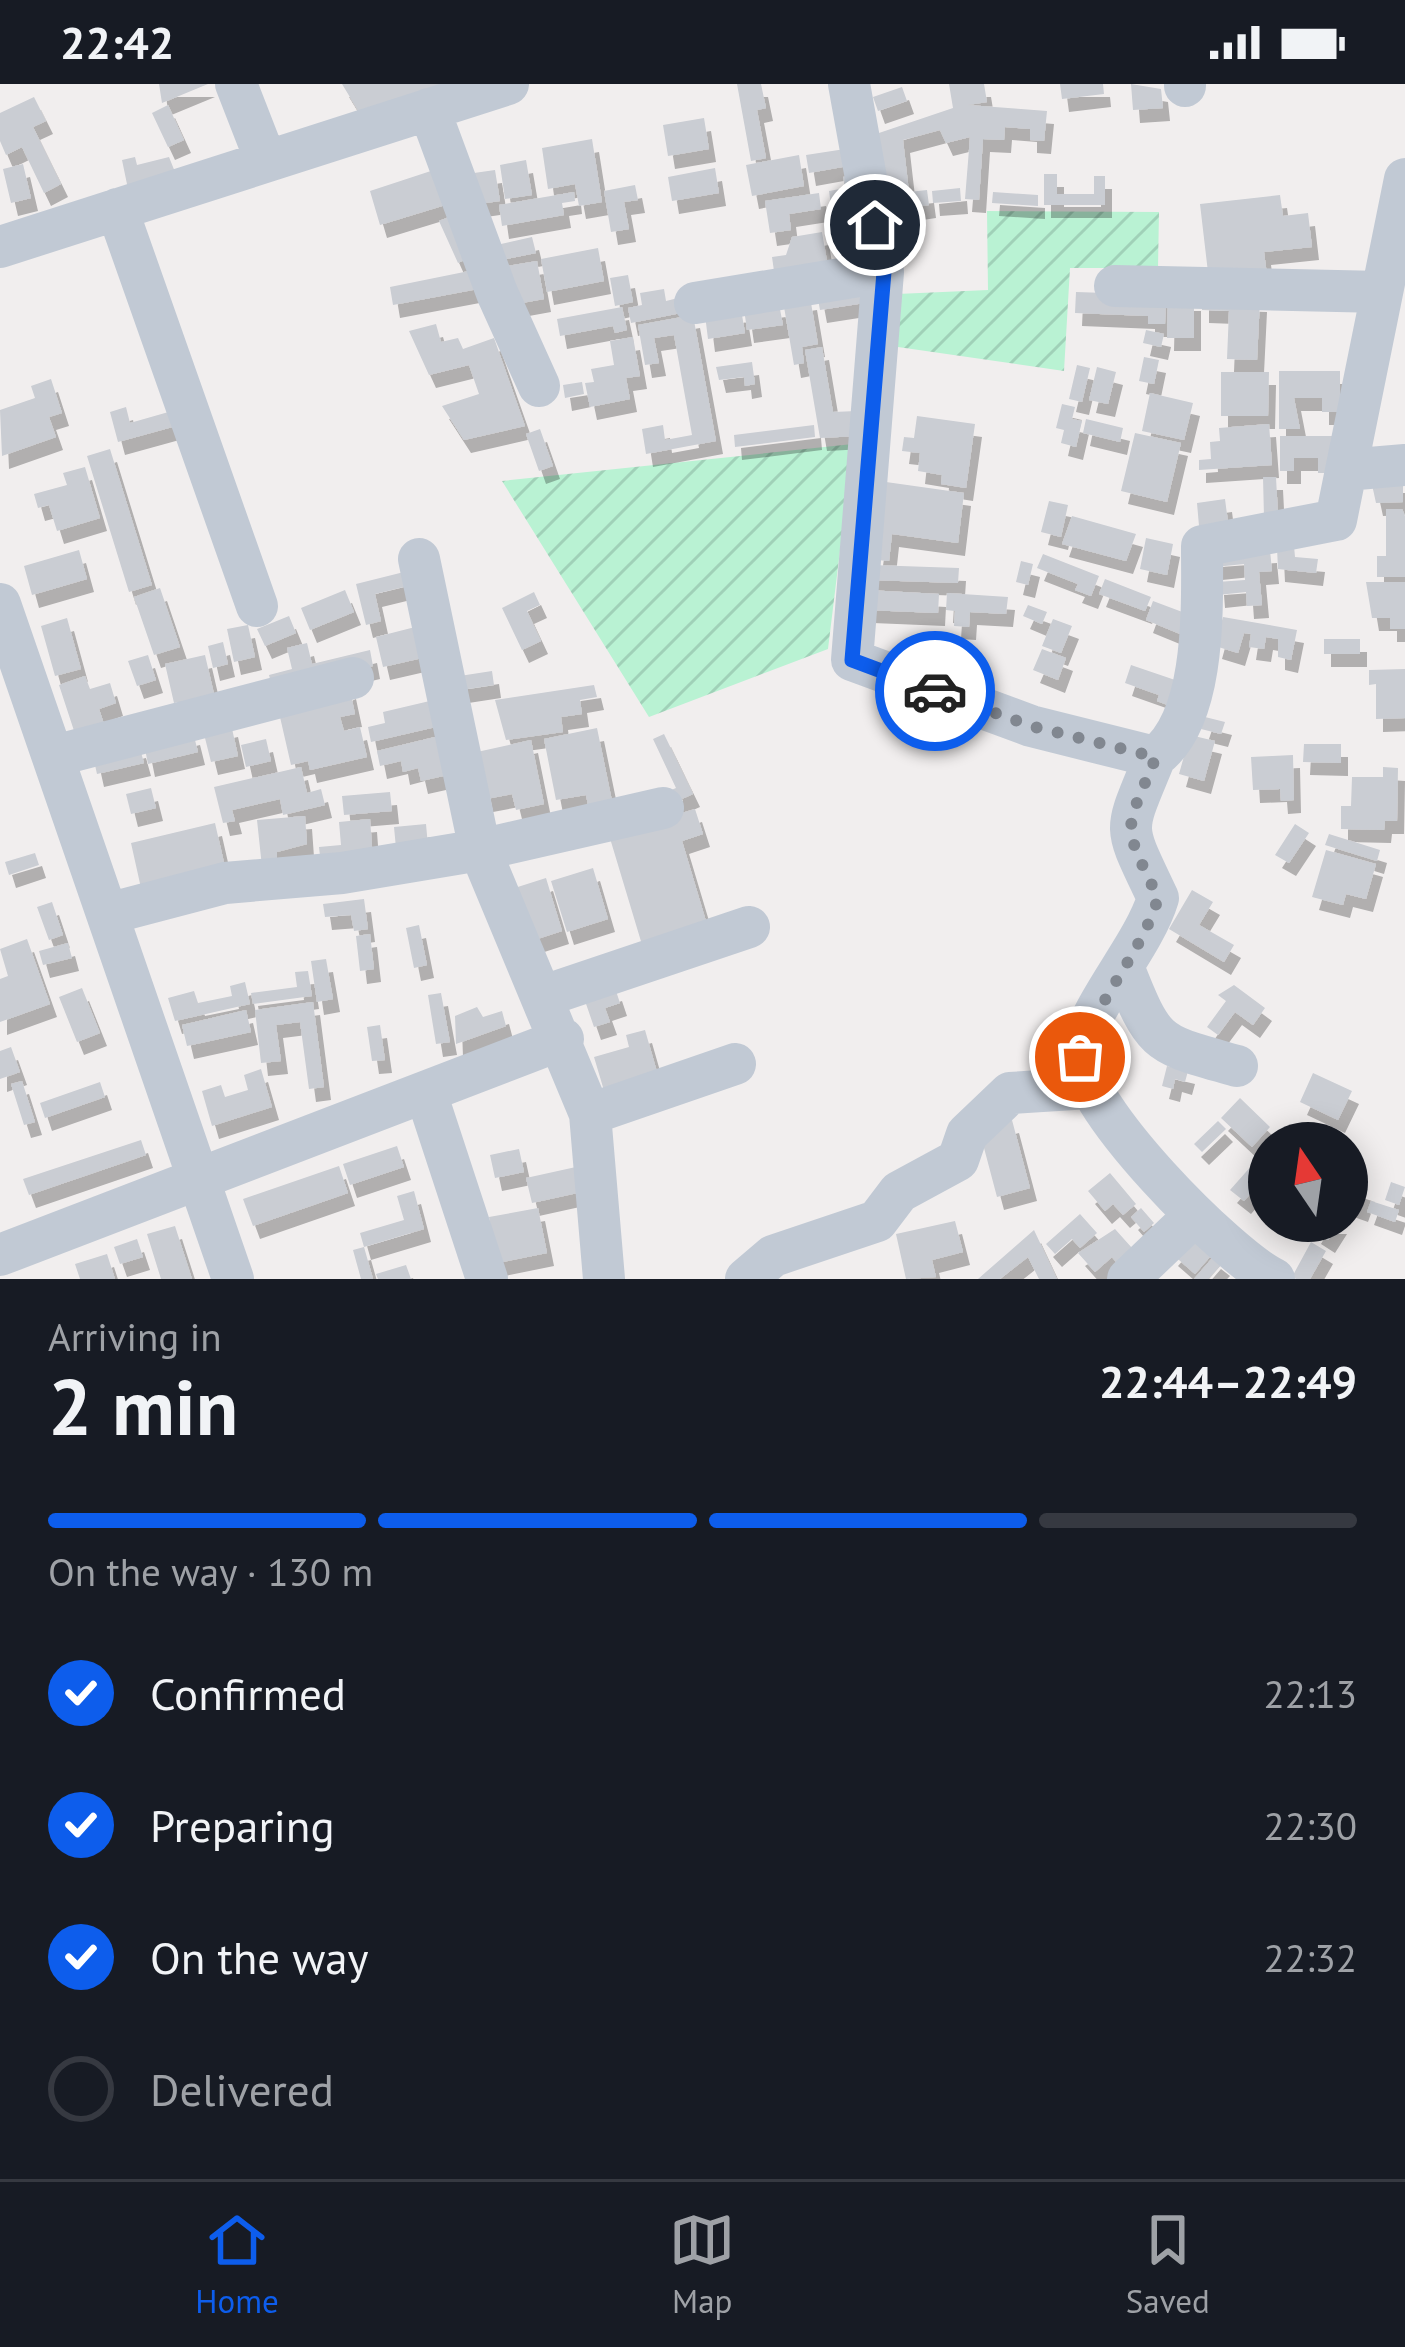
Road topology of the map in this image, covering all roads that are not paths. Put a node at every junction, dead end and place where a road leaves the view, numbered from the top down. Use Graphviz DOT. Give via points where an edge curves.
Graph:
graph roads {
  1 [pos="236,84"];
  2 [pos="508,84"];
  3 [pos="849,84"];
  4 [pos="430,109"];
  5 [pos="266,161"];
  6 [pos="1405,179"];
  7 [pos="117,209"];
  8 [pos="0,247"];
  9 [pos="884,272"];
  10 [pos="1115,286"];
  11 [pos="1382,292"];
  12 [pos="694,303"];
  13 [pos="539,386"];
  14 [pos="1405,465"];
  15 [pos="1346,470"];
  16 [pos="419,559"];
  17 [pos="0,604"];
  18 [pos="257,606"];
  19 [pos="352,678"];
  20 [pos="54,756"];
  21 [pos="1156,757"];
  22 [pos="663,808"];
  23 [pos="480,850"];
  24 [pos="107,914"];
  25 [pos="749,927"];
  26 [pos="1124,969"];
  27 [pos="544,996"];
  28 [pos="563,1039"];
  29 [pos="734,1064"];
  30 [pos="1237,1066"];
  31 [pos="1089,1088"];
  32 [pos="426,1093"];
  33 [pos="590,1114"];
  34 [pos="200,1183"];
  35 [pos="1194,1216"];
  36 [pos="0,1255"];
  37 [pos="233,1279"];
  38 [pos="487,1279"];
  39 [pos="604,1279"];
  40 [pos="746,1279"];
  41 [pos="1128,1279"];
  42 [pos="1274,1279"];
  1 -- 5 [label="street"];
  2 -- 4 [label="street"];
  3 -- 9 [label="street"];
  4 -- 5 [label="street"];
  4 -- 13 [label="street"];
  5 -- 7 [label="street"];
  6 -- 11 [label="street"];
  7 -- 8 [label="street"];
  7 -- 18 [label="street"];
  9 -- 12 [label="street"];
  9 -- 21 [label="street" via="852,660 1031,726"];
  10 -- 11 [label="street"];
  11 -- 15 [label="street"];
  14 -- 15 [label="street"];
  15 -- 21 [label="street" via="1336,520 1202,546 1202,643 1174,742"];
  16 -- 23 [label="street"];
  17 -- 20 [label="street"];
  19 -- 20 [label="street"];
  20 -- 24 [label="street"];
  21 -- 26 [label="street" via="1129,840 1158,898"];
  22 -- 23 [label="street"];
  23 -- 24 [label="street" via="226,883"];
  23 -- 27 [label="street"];
  24 -- 34 [label="street"];
  25 -- 27 [label="street"];
  26 -- 30 [label="street" via="1148,1029 1167,1046"];
  26 -- 31 [label="street" via="1087,1031 1080,1057"];
  27 -- 28 [label="street"];
  28 -- 32 [label="street"];
  28 -- 33 [label="street"];
  29 -- 33 [label="street"];
  31 -- 35 [label="street"];
  31 -- 40 [label="street" via="1010,1094 968,1134 958,1160 899,1192 877,1221 773,1256"];
  32 -- 34 [label="street"];
  32 -- 38 [label="street"];
  33 -- 39 [label="street"];
  34 -- 36 [label="street"];
  34 -- 37 [label="street"];
  35 -- 41 [label="street"];
  35 -- 42 [label="street"];
}
